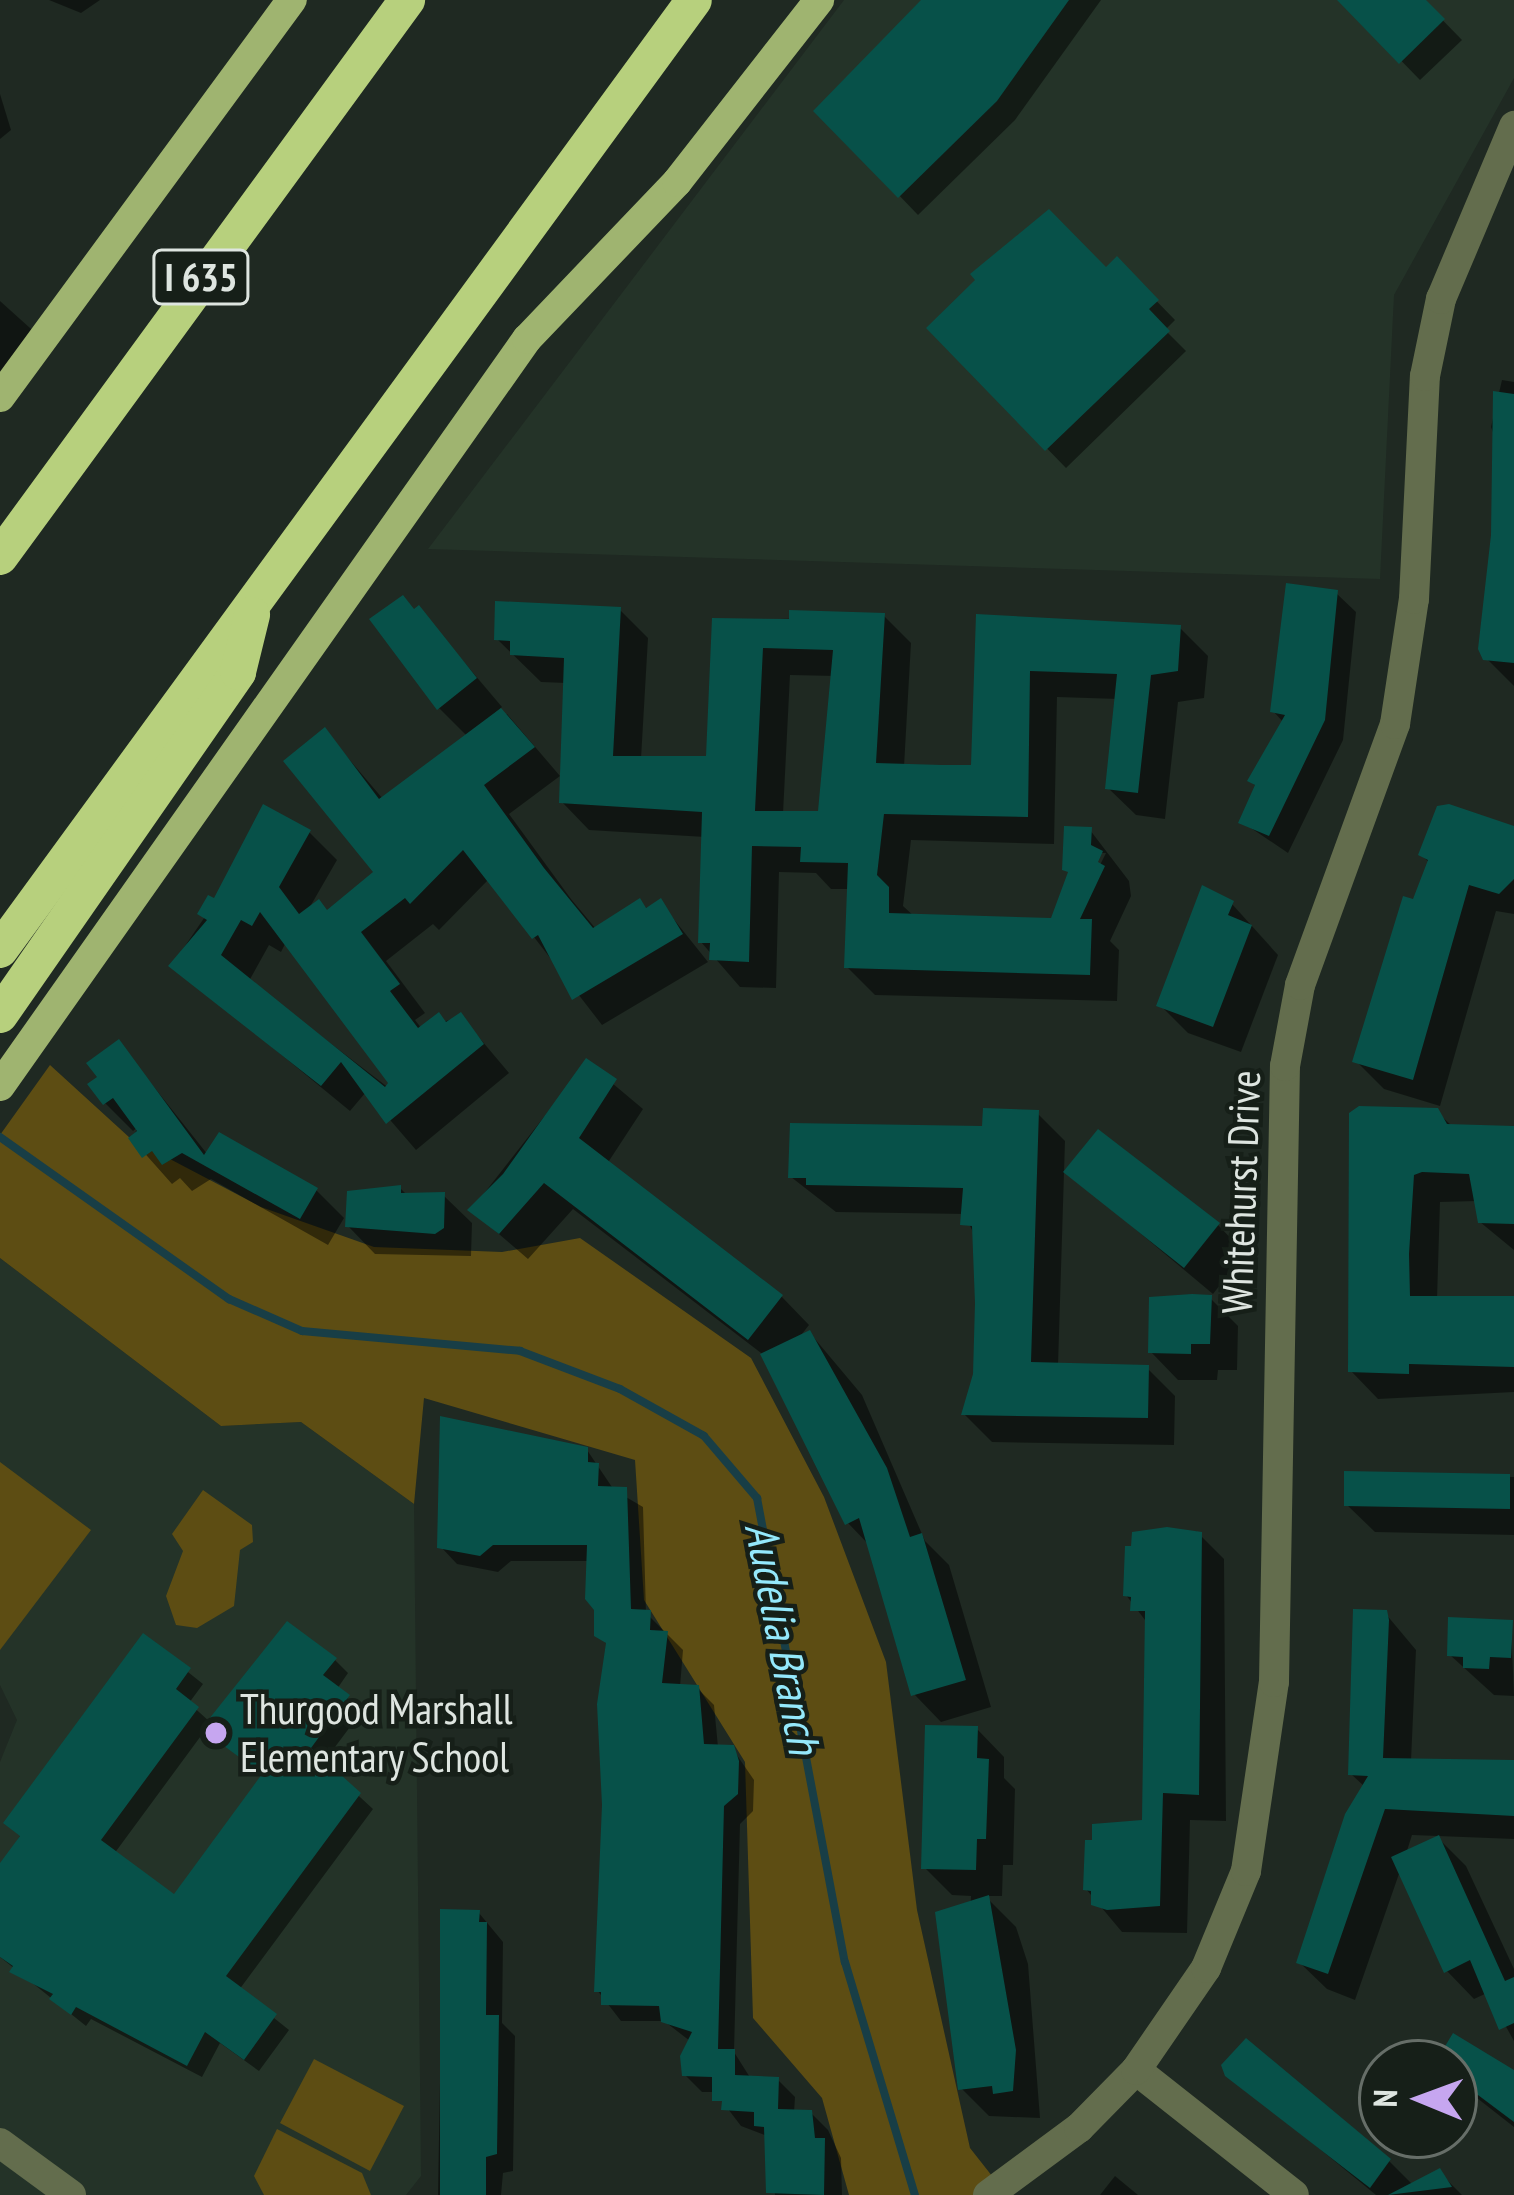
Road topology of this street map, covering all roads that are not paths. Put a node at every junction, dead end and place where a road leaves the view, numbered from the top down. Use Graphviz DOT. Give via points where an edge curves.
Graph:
graph roads {
  1 [pos="292,0"];
  2 [pos="407,0"];
  3 [pos="694,0"];
  4 [pos="819,0"];
  5 [pos="1514,125"];
  6 [pos="0,398"];
  7 [pos="98,418"];
  8 [pos="0,519"];
  9 [pos="0,557"];
  10 [pos="257,598"];
  11 [pos="0,950"];
  12 [pos="0,1016"];
  13 [pos="0,1086"];
  14 [pos="1136,2069"];
  15 [pos="0,2143"];
  16 [pos="71,2195"];
  17 [pos="988,2195"];
  18 [pos="1294,2195"];
  1 -- 6 [label="main road"];
  2 -- 7 [label="highway, I 635"];
  3 -- 10 [label="highway"];
  4 -- 13 [label="main road" via="677,182 527,339"];
  5 -- 14 [label="street, Whitehurst Drive" via="1441,299 1425,376 1414,599 1395,724 1300,985 1285,1066 1274,1682 1262,1792 1246,1871 1206,1968"];
  7 -- 8 [label="highway"];
  7 -- 9 [label="highway, I 635"];
  10 -- 11 [label="highway"];
  10 -- 12 [label="highway" via="238,673"];
  14 -- 17 [label="street, Whitehurst Drive" via="1078,2128"];
  14 -- 18 [label="street"];
  15 -- 16 [label="street"];
}
